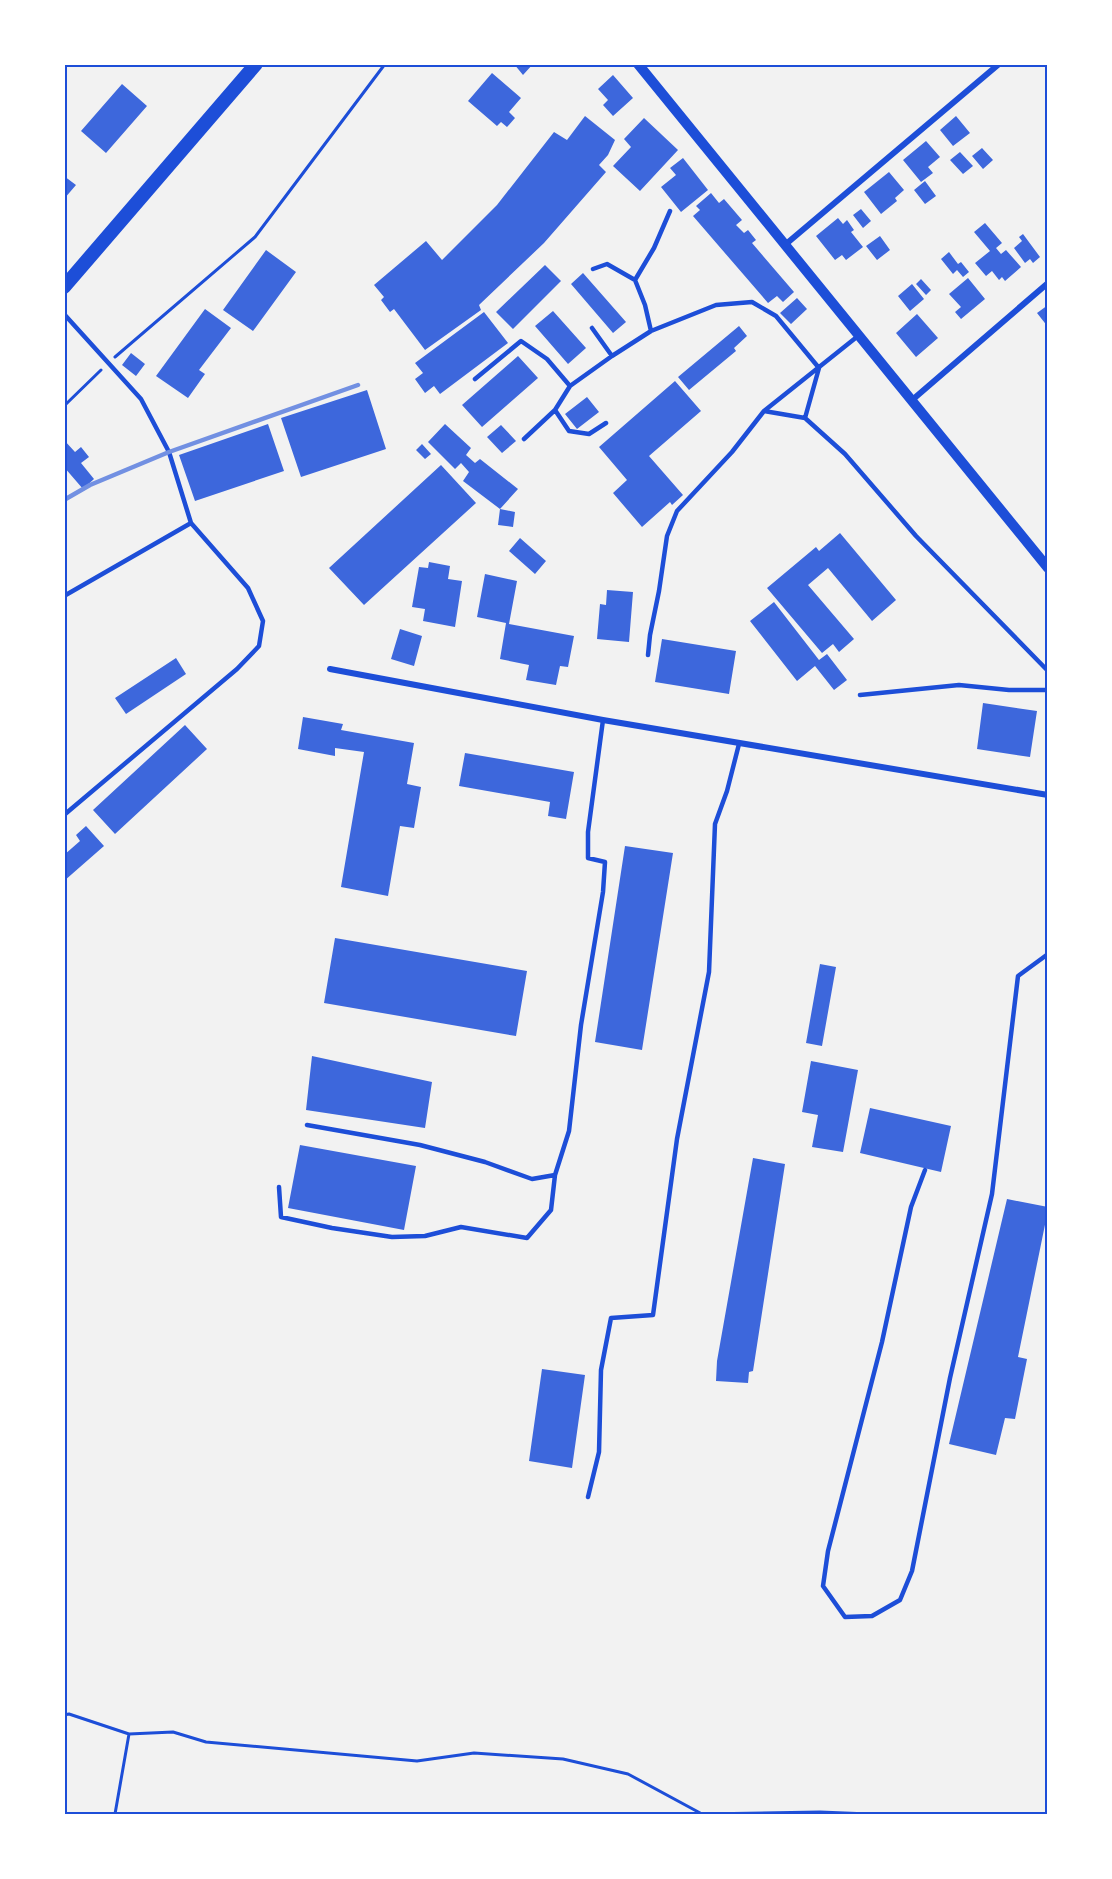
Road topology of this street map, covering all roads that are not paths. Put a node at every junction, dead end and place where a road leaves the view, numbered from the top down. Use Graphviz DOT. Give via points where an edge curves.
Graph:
graph roads {
  1 [pos="256,64"];
  2 [pos="638,64"];
  3 [pos="999,64"];
  4 [pos="670,212"];
  5 [pos="786,244"];
  6 [pos="593,269"];
  7 [pos="635,280"];
  8 [pos="1047,283"];
  9 [pos="64,287"];
  10 [pos="64,314"];
  11 [pos="592,328"];
  12 [pos="651,331"];
  13 [pos="858,336"];
  14 [pos="612,356"];
  15 [pos="819,368"];
  16 [pos="475,379"];
  17 [pos="570,386"];
  18 [pos="911,401"];
  19 [pos="555,410"];
  20 [pos="764,411"];
  21 [pos="805,418"];
  22 [pos="606,423"];
  23 [pos="524,439"];
  24 [pos="191,523"];
  25 [pos="1047,568"];
  26 [pos="64,596"];
  27 [pos="648,655"];
  28 [pos="330,669"];
  29 [pos="1047,671"];
  30 [pos="1047,690"];
  31 [pos="860,695"];
  32 [pos="603,720"];
  33 [pos="739,744"];
  34 [pos="1047,795"];
  35 [pos="64,815"];
  36 [pos="1047,954"];
  37 [pos="307,1125"];
  38 [pos="925,1170"];
  39 [pos="555,1175"];
  40 [pos="279,1187"];
  41 [pos="588,1497"];
  1 -- 9 [label="main road"];
  2 -- 5 [label="street"];
  3 -- 5 [label="street"];
  4 -- 7 [label="lane"];
  5 -- 13 [label="street"];
  6 -- 7 [label="lane" via="608,264"];
  7 -- 12 [label="lane"];
  8 -- 18 [label="street"];
  10 -- 24 [label="lane" via="141,399 169,452"];
  11 -- 14 [label="lane"];
  12 -- 14 [label="lane"];
  12 -- 15 [label="lane" via="716,305 752,302 776,316"];
  13 -- 15 [label="lane"];
  13 -- 18 [label="street"];
  14 -- 17 [label="lane"];
  15 -- 20 [label="lane"];
  15 -- 21 [label="lane"];
  16 -- 17 [label="lane" via="521,340 547,359"];
  17 -- 19 [label="lane"];
  18 -- 25 [label="street"];
  19 -- 22 [label="lane" via="569,431 589,434"];
  19 -- 23 [label="lane"];
  20 -- 21 [label="lane"];
  20 -- 27 [label="lane" via="677,511 667,536"];
  21 -- 29 [label="lane" via="845,454 916,536"];
  24 -- 26 [label="lane"];
  24 -- 35 [label="lane" via="248,588 263,621 259,646"];
  28 -- 32 [label="street"];
  30 -- 31 [label="lane" via="959,685"];
  32 -- 33 [label="street"];
  32 -- 39 [label="lane" via="588,832 588,858 605,862 603,892 581,1025 569,1131"];
  33 -- 34 [label="street"];
  33 -- 41 [label="lane" via="715,824 710,972 677,1139 653,1315 611,1318 601,1370 599,1452"];
  36 -- 38 [label="lane" via="1018,976 992,1194 912,1572 900,1600 872,1616 845,1617 823,1586 828,1551 882,1342 911,1207"];
  37 -- 39 [label="lane" via="420,1145 532,1179"];
  39 -- 40 [label="lane" via="551,1210 527,1238 461,1227 425,1236 393,1237 332,1228 281,1217"];
}
